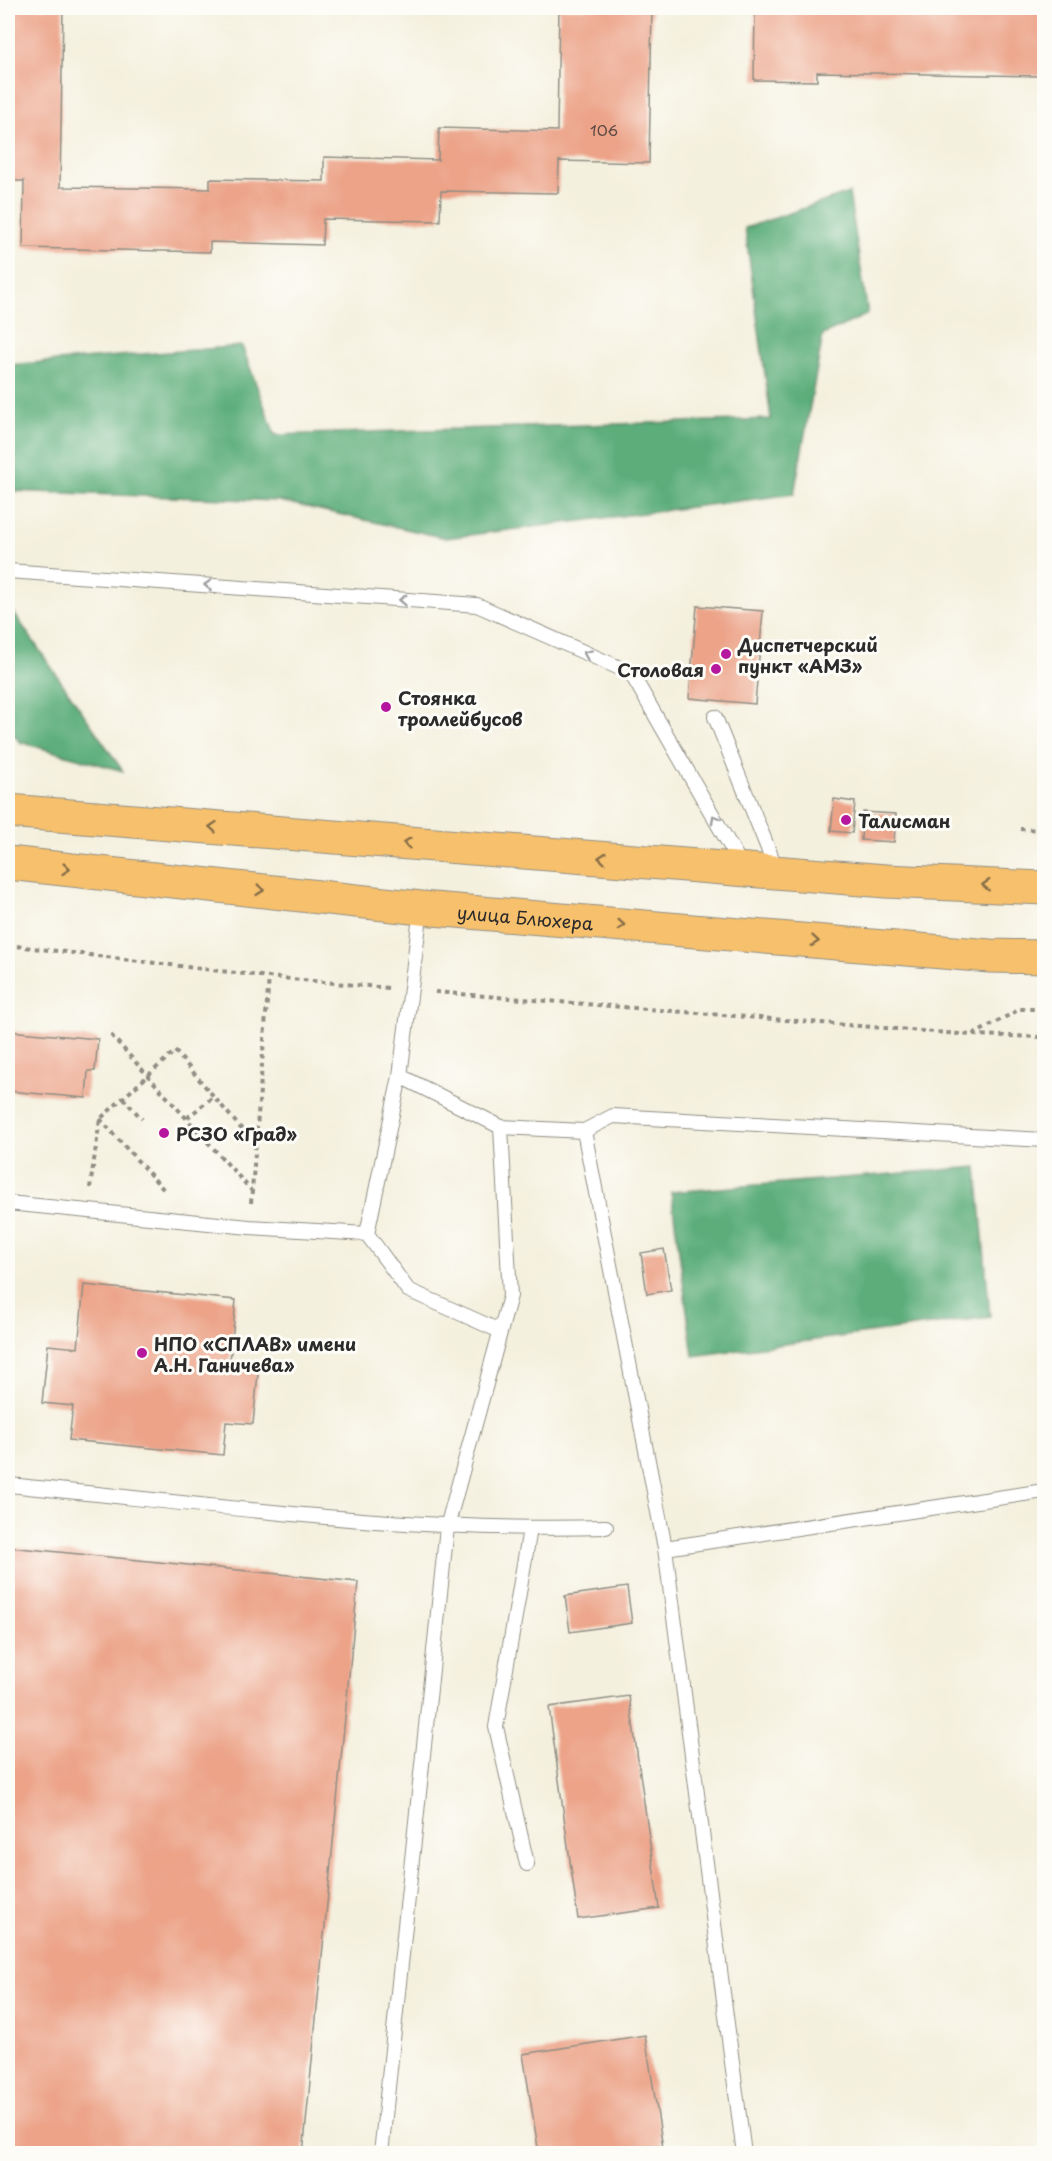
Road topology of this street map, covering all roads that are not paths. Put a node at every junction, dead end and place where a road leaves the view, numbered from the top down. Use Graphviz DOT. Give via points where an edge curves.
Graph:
graph roads {
  1 [pos="8,571"];
  2 [pos="715,717"];
  3 [pos="8,811"];
  4 [pos="8,863"];
  5 [pos="744,870"];
  6 [pos="777,871"];
  7 [pos="1044,888"];
  8 [pos="422,908"];
  9 [pos="1044,957"];
  10 [pos="400,1076"];
  11 [pos="501,1127"];
  12 [pos="584,1131"];
  13 [pos="1044,1140"];
  14 [pos="8,1203"];
  15 [pos="368,1234"];
  16 [pos="500,1331"];
  17 [pos="8,1485"];
  18 [pos="1044,1491"];
  19 [pos="447,1527"];
  20 [pos="606,1527"];
  21 [pos="530,1529"];
  22 [pos="665,1548"];
  23 [pos="527,1864"];
  24 [pos="381,2154"];
  25 [pos="744,2154"];
  5 -- 1 [label="lane, one-way" via="631,673 477,605"];
  2 -- 6 [label="lane"];
  5 -- 3 [label="main road, one-way"];
  4 -- 8 [label="main road, улица Блюхера, one-way"];
  5 -- 6 [label="main road"];
  7 -- 6 [label="main road, one-way" via="886,881"];
  8 -- 9 [label="main road, улица Блюхера, one-way" via="978,955"];
  8 -- 10 [label="lane"];
  10 -- 11 [label="lane"];
  10 -- 15 [label="lane"];
  11 -- 12 [label="lane"];
  11 -- 16 [label="lane" via="510,1296"];
  12 -- 13 [label="lane" via="613,1116"];
  12 -- 22 [label="lane"];
  14 -- 15 [label="lane" via="249,1227"];
  15 -- 16 [label="lane" via="408,1290"];
  16 -- 19 [label="lane"];
  17 -- 19 [label="lane"];
  18 -- 22 [label="lane"];
  19 -- 21 [label="lane"];
  19 -- 24 [label="lane"];
  20 -- 21 [label="lane"];
  21 -- 23 [label="lane" via="496,1727"];
  22 -- 25 [label="lane"];
}
